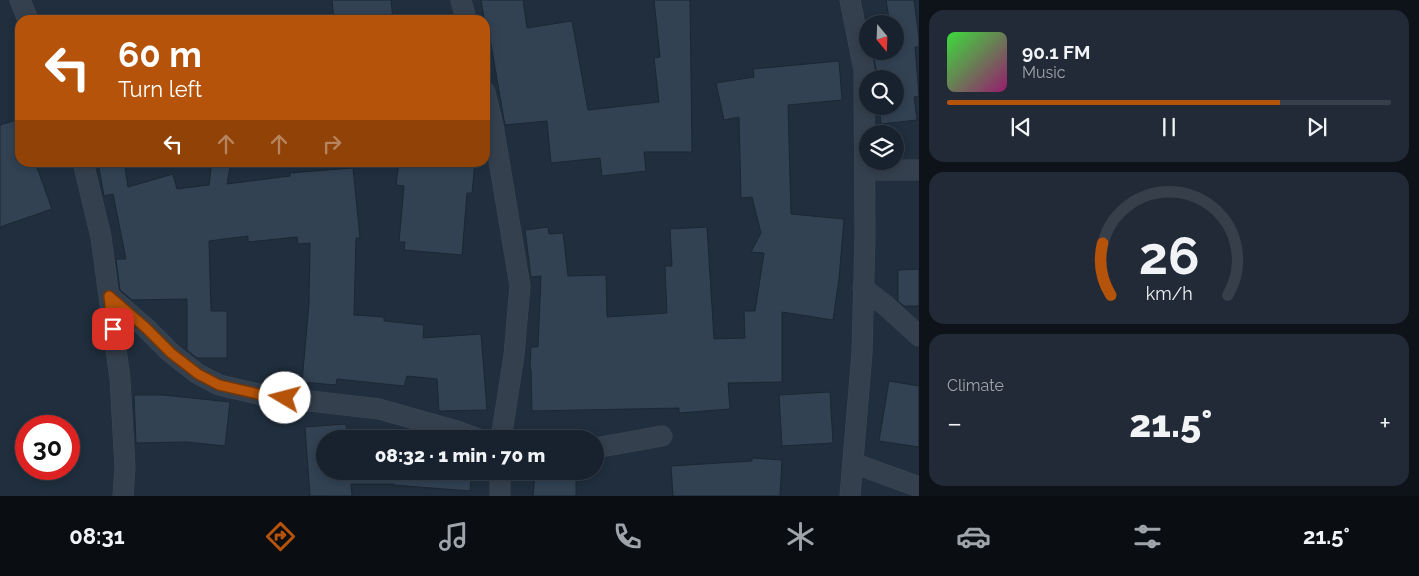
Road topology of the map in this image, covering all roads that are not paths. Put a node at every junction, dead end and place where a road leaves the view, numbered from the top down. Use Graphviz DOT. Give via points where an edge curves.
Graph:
graph roads {
  1 [pos="20,0"];
  2 [pos="461,0"];
  3 [pos="850,0"];
  4 [pos="26,15"];
  5 [pos="465,15"];
  6 [pos="490,113"];
  7 [pos="865,125"];
  8 [pos="85,167"];
  9 [pos="865,170"];
  10 [pos="904,170"];
  11 [pos="919,170"];
  12 [pos="864,288"];
  13 [pos="109,296"];
  14 [pos="919,336"];
  15 [pos="453,430"];
  16 [pos="502,430"];
  17 [pos="662,436"];
  18 [pos="604,446"];
  19 [pos="853,463"];
  20 [pos="500,480"];
  21 [pos="919,487"];
  22 [pos="123,496"];
  23 [pos="500,496"];
  24 [pos="850,496"];
  1 -- 4 [label="street"];
  2 -- 5 [label="street"];
  3 -- 7 [label="street" via="864,70"];
  6 -- 16 [label="street" via="520,286"];
  8 -- 13 [label="street" via="101,238"];
  9 -- 12 [label="street"];
  10 -- 11 [label="street"];
  12 -- 14 [label="street"];
  12 -- 19 [label="street"];
  13 -- 15 [label="street" via="171,353 219,385 267,396 379,409"];
  13 -- 22 [label="street" via="120,379 125,467"];
  17 -- 18 [label="street"];
  19 -- 21 [label="street"];
  19 -- 24 [label="street"];
  20 -- 23 [label="street"];
}
